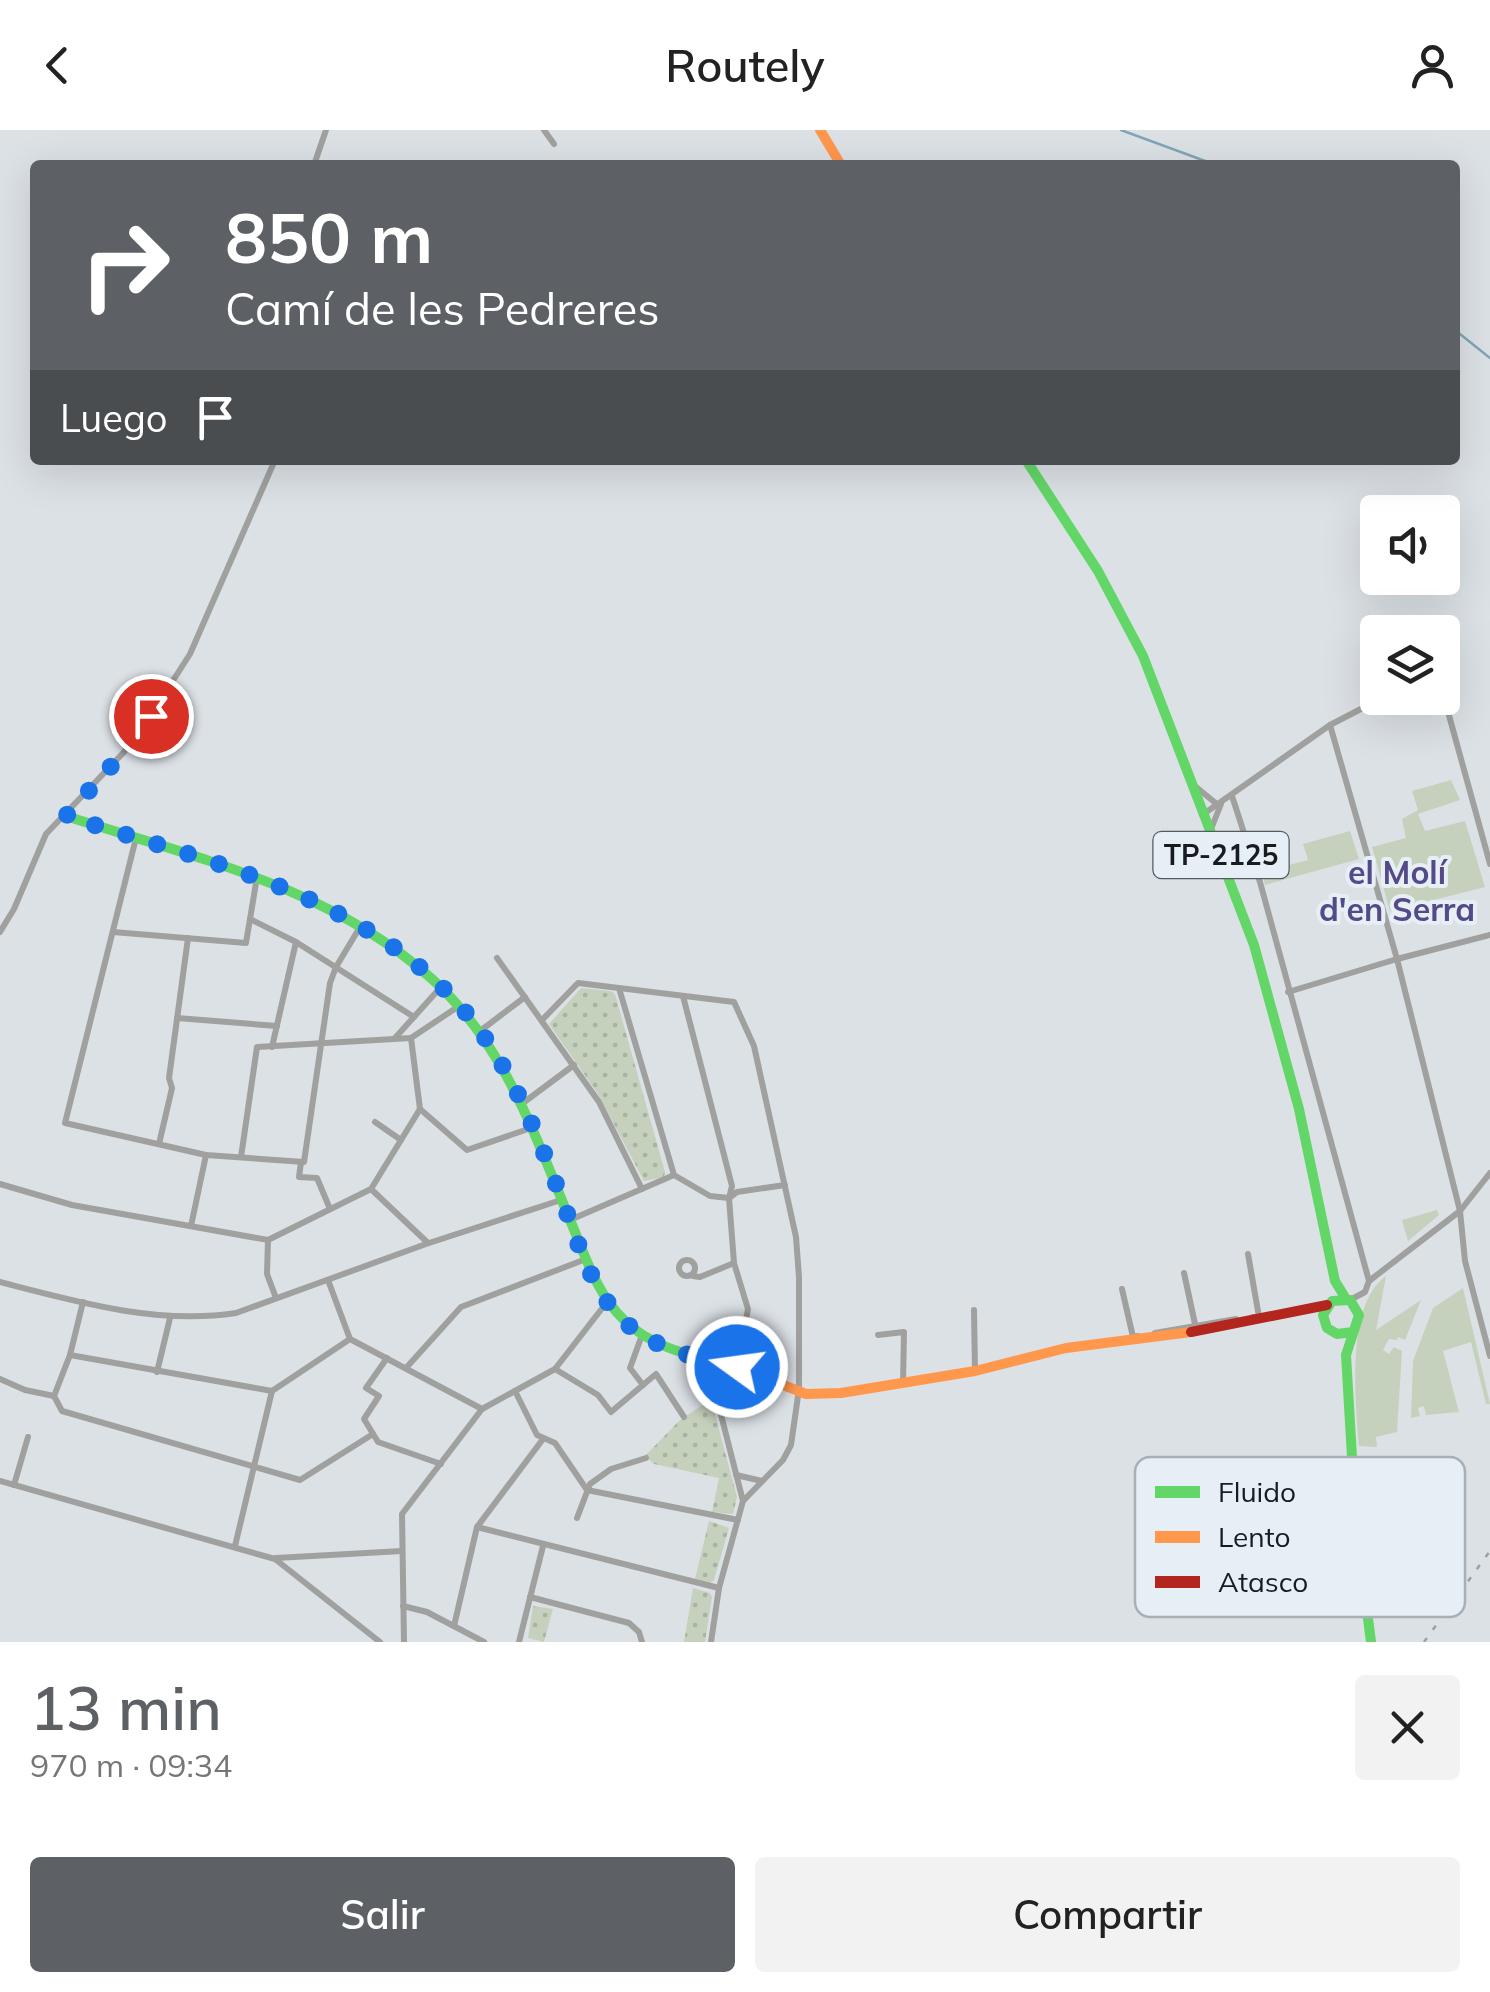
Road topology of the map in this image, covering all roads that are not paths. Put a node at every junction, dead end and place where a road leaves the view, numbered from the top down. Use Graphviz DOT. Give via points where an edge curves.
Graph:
graph roads {
  1 [pos="326,130"];
  2 [pos="544,130"];
  3 [pos="820,130"];
  4 [pos="554,144"];
  5 [pos="316,160"];
  6 [pos="838,160"];
  7 [pos="272,465"];
  8 [pos="1029,465"];
  9 [pos="1360,709"];
  10 [pos="1449,715"];
  11 [pos="1330,725"];
  12 [pos="1194,786"];
  13 [pos="1232,796"];
  14 [pos="1220,804"];
  15 [pos="1205,813"];
  16 [pos="66,816"];
  17 [pos="1211,829"];
  18 [pos="136,838"];
  19 [pos="1490,864"];
  20 [pos="257,877"];
  21 [pos="250,919"];
  22 [pos="360,927"];
  23 [pos="0,932"];
  24 [pos="113,932"];
  25 [pos="1490,935"];
  26 [pos="188,938"];
  27 [pos="296,942"];
  28 [pos="497,958"];
  29 [pos="1397,958"];
  30 [pos="336,967"];
  31 [pos="441,987"];
  32 [pos="619,988"];
  33 [pos="1288,992"];
  34 [pos="683,996"];
  35 [pos="524,997"];
  36 [pos="460,1006"];
  37 [pos="177,1018"];
  38 [pos="414,1018"];
  39 [pos="543,1019"];
  40 [pos="277,1026"];
  41 [pos="480,1031"];
  42 [pos="411,1038"];
  43 [pos="394,1040"];
  44 [pos="319,1046"];
  45 [pos="272,1047"];
  46 [pos="574,1065"];
  47 [pos="523,1104"];
  48 [pos="420,1109"];
  49 [pos="375,1122"];
  50 [pos="534,1127"];
  51 [pos="401,1140"];
  52 [pos="159,1144"];
  53 [pos="206,1155"];
  54 [pos="241,1158"];
  55 [pos="303,1162"];
  56 [pos="1490,1172"];
  57 [pos="674,1175"];
  58 [pos="0,1184"];
  59 [pos="785,1184"];
  60 [pos="371,1189"];
  61 [pos="642,1189"];
  62 [pos="729,1198"];
  63 [pos="562,1200"];
  64 [pos="330,1209"];
  65 [pos="1460,1211"];
  66 [pos="570,1220"];
  67 [pos="190,1226"];
  68 [pos="268,1240"];
  69 [pos="428,1243"];
  70 [pos="1248,1254"];
  71 [pos="586,1260"];
  72 [pos="734,1263"];
  73 [pos="1184,1273"];
  74 [pos="696,1274"];
  75 [pos="328,1280"];
  76 [pos="1335,1281"];
  77 [pos="1369,1281"];
  78 [pos="0,1282"];
  79 [pos="1122,1289"];
  80 [pos="1362,1293"];
  81 [pos="276,1298"];
  82 [pos="1348,1300"];
  83 [pos="83,1302"];
  84 [pos="607,1302"];
  85 [pos="1330,1303"];
  86 [pos="974,1310"];
  87 [pos="1292,1310"];
  88 [pos="1359,1315"];
  89 [pos="1258,1317"];
  90 [pos="170,1318"];
  91 [pos="1195,1324"];
  92 [pos="1329,1328"];
  93 [pos="1352,1332"];
  94 [pos="878,1334"];
  95 [pos="642,1335"];
  96 [pos="1133,1338"];
  97 [pos="350,1340"];
  98 [pos="70,1355"];
  99 [pos="1346,1355"];
  100 [pos="1490,1356"];
  101 [pos="387,1358"];
  102 [pos="707,1360"];
  103 [pos="737,1367"];
  104 [pos="406,1368"];
  105 [pos="555,1370"];
  106 [pos="975,1371"];
  107 [pos="157,1372"];
  108 [pos="0,1379"];
  109 [pos="643,1385"];
  110 [pos="902,1385"];
  111 [pos="799,1390"];
  112 [pos="272,1391"];
  113 [pos="514,1392"];
  114 [pos="54,1396"];
  115 [pos="482,1409"];
  116 [pos="684,1417"];
  117 [pos="373,1434"];
  118 [pos="28,1436"];
  119 [pos="544,1439"];
  120 [pos="1352,1457"];
  121 [pos="646,1458"];
  122 [pos="441,1464"];
  123 [pos="256,1466"];
  124 [pos="736,1475"];
  125 [pos="0,1481"];
  126 [pos="762,1481"];
  127 [pos="14,1485"];
  128 [pos="587,1490"];
  129 [pos="743,1501"];
  130 [pos="577,1518"];
  131 [pos="738,1520"];
  132 [pos="477,1528"];
  133 [pos="235,1546"];
  134 [pos="543,1546"];
  135 [pos="402,1551"];
  136 [pos="275,1558"];
  137 [pos="719,1588"];
  138 [pos="530,1596"];
  139 [pos="403,1606"];
  140 [pos="1367,1617"];
  141 [pos="454,1626"];
  142 [pos="380,1642"];
  143 [pos="404,1642"];
  144 [pos="484,1642"];
  145 [pos="520,1642"];
  146 [pos="642,1642"];
  147 [pos="711,1642"];
  148 [pos="1370,1642"];
  1 -- 5 [label="street"];
  2 -- 4 [label="street"];
  3 -- 6 [label="street"];
  7 -- 16 [label="street" via="190,654 124,752"];
  8 -- 12 [label="street, TP-2125" via="1143,656"];
  9 -- 11 [label="street"];
  10 -- 19 [label="street"];
  11 -- 13 [label="street"];
  11 -- 29 [label="street"];
  12 -- 14 [label="street"];
  12 -- 15 [label="street, TP-2125"];
  13 -- 14 [label="street"];
  13 -- 33 [label="street"];
  14 -- 15 [label="street"];
  14 -- 17 [label="street"];
  15 -- 17 [label="street, TP-2125"];
  16 -- 18 [label="street"];
  16 -- 23 [label="street" via="46,834"];
  17 -- 76 [label="street, TP-2125" via="1254,944 1299,1108"];
  18 -- 20 [label="street"];
  18 -- 24 [label="street"];
  20 -- 21 [label="street"];
  20 -- 22 [label="street"];
  21 -- 26 [label="street" via="246,943"];
  21 -- 27 [label="street"];
  22 -- 30 [label="street"];
  22 -- 31 [label="street"];
  24 -- 26 [label="street"];
  24 -- 52 [label="street" via="65,1123"];
  25 -- 29 [label="street"];
  26 -- 37 [label="street"];
  27 -- 30 [label="street"];
  27 -- 40 [label="street"];
  28 -- 35 [label="street"];
  29 -- 33 [label="street"];
  29 -- 65 [label="street"];
  30 -- 38 [label="street"];
  30 -- 44 [label="street"];
  31 -- 36 [label="street"];
  31 -- 38 [label="street"];
  32 -- 34 [label="street"];
  32 -- 39 [label="street" via="578,983"];
  32 -- 57 [label="street"];
  33 -- 77 [label="street"];
  34 -- 59 [label="street" via="738,1007 754,1046"];
  34 -- 62 [label="street" via="732,1186"];
  35 -- 39 [label="street"];
  35 -- 41 [label="street"];
  36 -- 41 [label="street"];
  36 -- 42 [label="street"];
  37 -- 40 [label="street"];
  37 -- 52 [label="street"];
  38 -- 43 [label="street"];
  39 -- 46 [label="street"];
  40 -- 45 [label="street"];
  41 -- 47 [label="street"];
  42 -- 43 [label="street"];
  42 -- 48 [label="street"];
  43 -- 44 [label="street"];
  44 -- 45 [label="street"];
  44 -- 55 [label="street"];
  45 -- 54 [label="street" via="257,1047"];
  46 -- 47 [label="street"];
  46 -- 61 [label="street"];
  47 -- 50 [label="street"];
  48 -- 50 [label="street" via="467,1150"];
  48 -- 51 [label="street"];
  49 -- 51 [label="street"];
  50 -- 63 [label="street"];
  51 -- 60 [label="street"];
  52 -- 53 [label="street"];
  53 -- 54 [label="street"];
  53 -- 67 [label="street"];
  54 -- 55 [label="street"];
  55 -- 64 [label="street" via="299,1177 317,1178"];
  56 -- 65 [label="street"];
  57 -- 61 [label="street"];
  57 -- 62 [label="street" via="710,1196"];
  58 -- 67 [label="street"];
  59 -- 62 [label="street"];
  59 -- 111 [label="street" via="798,1266"];
  60 -- 64 [label="street"];
  60 -- 69 [label="street"];
  61 -- 66 [label="street"];
  62 -- 72 [label="street"];
  63 -- 66 [label="street"];
  63 -- 69 [label="street"];
  64 -- 68 [label="street"];
  65 -- 77 [label="street"];
  65 -- 100 [label="street"];
  66 -- 71 [label="street"];
  67 -- 68 [label="street"];
  68 -- 81 [label="street" via="267,1274"];
  69 -- 75 [label="street"];
  70 -- 89 [label="street"];
  71 -- 84 [label="street"];
  71 -- 104 [label="street" via="460,1307"];
  72 -- 74 [label="street"];
  72 -- 103 [label="street" via="748,1309"];
  73 -- 91 [label="street"];
  75 -- 81 [label="street"];
  75 -- 97 [label="street"];
  76 -- 82 [label="street, TP-2125"];
  76 -- 85 [label="street, TP-2125"];
  77 -- 80 [label="street"];
  78 -- 83 [label="street"];
  79 -- 96 [label="street"];
  80 -- 82 [label="street"];
  80 -- 88 [label="street"];
  81 -- 90 [label="street" via="236,1312"];
  82 -- 85 [label="street"];
  82 -- 88 [label="street, TP-2125"];
  83 -- 90 [label="street"];
  83 -- 98 [label="street"];
  84 -- 95 [label="street"];
  84 -- 105 [label="street"];
  85 -- 87 [label="street"];
  85 -- 92 [label="street, TP-2125" via="1323,1315"];
  86 -- 106 [label="street"];
  87 -- 89 [label="street"];
  87 -- 92 [label="street" via="1307,1311"];
  88 -- 93 [label="street"];
  89 -- 91 [label="street"];
  89 -- 96 [label="street"];
  90 -- 107 [label="street"];
  91 -- 96 [label="street"];
  92 -- 93 [label="street"];
  92 -- 99 [label="street"];
  93 -- 99 [label="street"];
  94 -- 110 [label="street" via="904,1332"];
  95 -- 102 [label="street"];
  95 -- 109 [label="street" via="630,1368"];
  96 -- 106 [label="street"];
  97 -- 101 [label="street"];
  97 -- 112 [label="street"];
  98 -- 107 [label="street"];
  98 -- 114 [label="street"];
  99 -- 120 [label="street"];
  101 -- 104 [label="street"];
  101 -- 117 [label="street" via="366,1388 379,1396 364,1419"];
  102 -- 103 [label="street"];
  102 -- 124 [label="street"];
  103 -- 111 [label="street"];
  104 -- 115 [label="street"];
  105 -- 109 [label="street" via="598,1395 611,1412"];
  105 -- 113 [label="street"];
  106 -- 110 [label="street"];
  107 -- 112 [label="street"];
  108 -- 114 [label="street"];
  109 -- 116 [label="street" via="656,1374"];
  110 -- 111 [label="street"];
  111 -- 126 [label="street" via="791,1445"];
  112 -- 123 [label="street"];
  113 -- 115 [label="street"];
  113 -- 119 [label="street"];
  114 -- 123 [label="street" via="62,1411"];
  115 -- 122 [label="street"];
  117 -- 122 [label="street" via="378,1442"];
  117 -- 123 [label="street" via="300,1480"];
  118 -- 127 [label="street"];
  119 -- 128 [label="street" via="555,1444"];
  119 -- 132 [label="street"];
  121 -- 128 [label="street" via="611,1469"];
  122 -- 135 [label="street" via="402,1514"];
  123 -- 133 [label="street"];
  124 -- 126 [label="street"];
  124 -- 129 [label="street"];
  125 -- 127 [label="street"];
  126 -- 129 [label="street"];
  127 -- 133 [label="street"];
  128 -- 130 [label="street"];
  128 -- 131 [label="street"];
  129 -- 131 [label="street"];
  131 -- 137 [label="street"];
  132 -- 134 [label="street"];
  132 -- 141 [label="street"];
  133 -- 136 [label="street"];
  134 -- 137 [label="street"];
  134 -- 138 [label="street"];
  135 -- 136 [label="street"];
  135 -- 139 [label="street"];
  136 -- 142 [label="street"];
  137 -- 147 [label="street"];
  138 -- 145 [label="street"];
  138 -- 146 [label="street" via="628,1623"];
  139 -- 141 [label="street"];
  139 -- 143 [label="street"];
  140 -- 148 [label="street"];
  141 -- 144 [label="street"];
}
